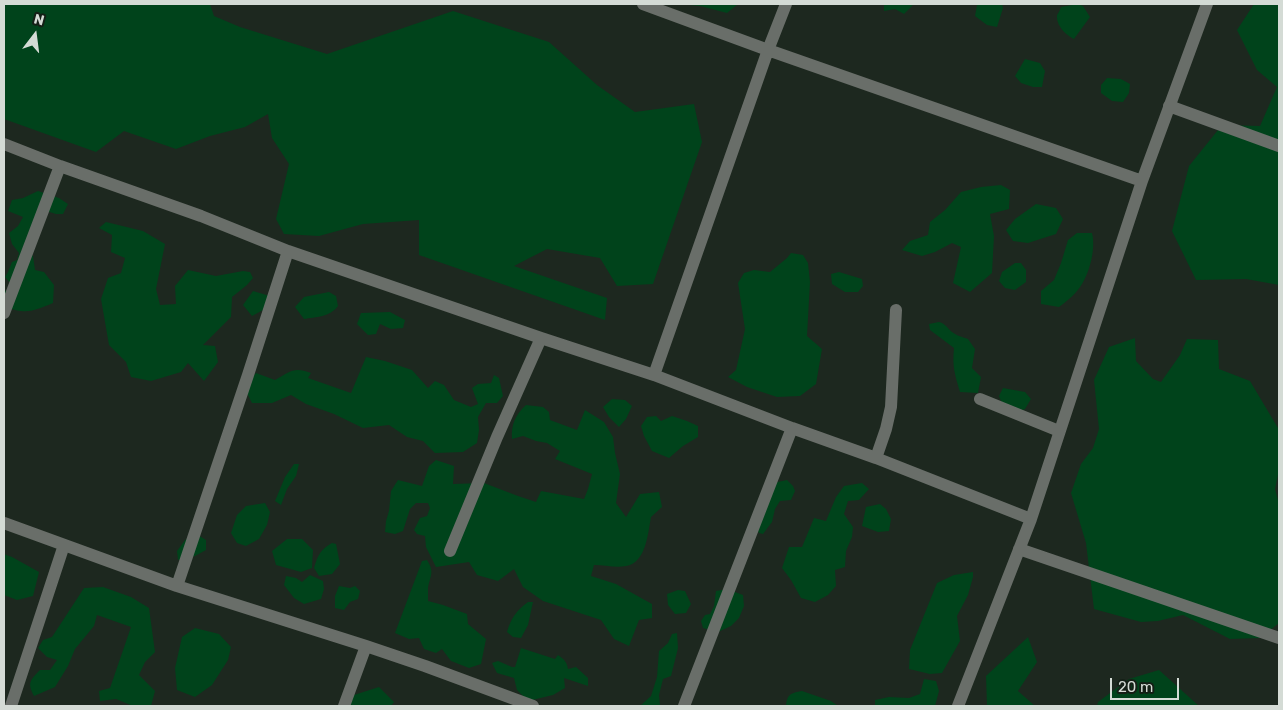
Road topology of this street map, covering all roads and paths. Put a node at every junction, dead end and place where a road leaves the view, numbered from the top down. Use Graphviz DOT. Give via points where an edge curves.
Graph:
graph roads {
  1 [pos="643,4"];
  2 [pos="786,4"];
  3 [pos="1208,4"];
  4 [pos="768,50"];
  5 [pos="1169,106"];
  6 [pos="4,144"];
  7 [pos="1279,146"];
  8 [pos="60,166"];
  9 [pos="1142,181"];
  10 [pos="288,251"];
  11 [pos="896,310"];
  12 [pos="4,313"];
  13 [pos="541,338"];
  14 [pos="654,375"];
  15 [pos="980,399"];
  16 [pos="792,428"];
  17 [pos="1059,431"];
  18 [pos="876,458"];
  19 [pos="1031,519"];
  20 [pos="4,523"];
  21 [pos="64,545"];
  22 [pos="1019,549"];
  23 [pos="450,551"];
  24 [pos="177,586"];
  25 [pos="1279,638"];
  26 [pos="366,646"];
  27 [pos="961,705"];
  28 [pos="11,706"];
  29 [pos="344,706"];
  30 [pos="533,706"];
  31 [pos="684,706"];
  1 -- 4 [label="street"];
  2 -- 4 [label="street"];
  3 -- 5 [label="street"];
  4 -- 9 [label="street"];
  4 -- 14 [label="street"];
  5 -- 7 [label="street"];
  5 -- 9 [label="street"];
  6 -- 8 [label="street"];
  8 -- 10 [label="street"];
  8 -- 12 [label="street"];
  9 -- 17 [label="street"];
  10 -- 13 [label="street"];
  10 -- 24 [label="street"];
  11 -- 18 [label="street" via="891,407"];
  13 -- 14 [label="street"];
  13 -- 23 [label="street"];
  14 -- 16 [label="street"];
  15 -- 17 [label="street"];
  16 -- 18 [label="street"];
  16 -- 31 [label="street"];
  17 -- 19 [label="street"];
  18 -- 19 [label="street"];
  19 -- 22 [label="street"];
  20 -- 21 [label="street"];
  21 -- 24 [label="street"];
  21 -- 28 [label="street"];
  22 -- 25 [label="street"];
  22 -- 27 [label="street"];
  24 -- 26 [label="street"];
  26 -- 29 [label="street"];
  26 -- 30 [label="street"];
}
